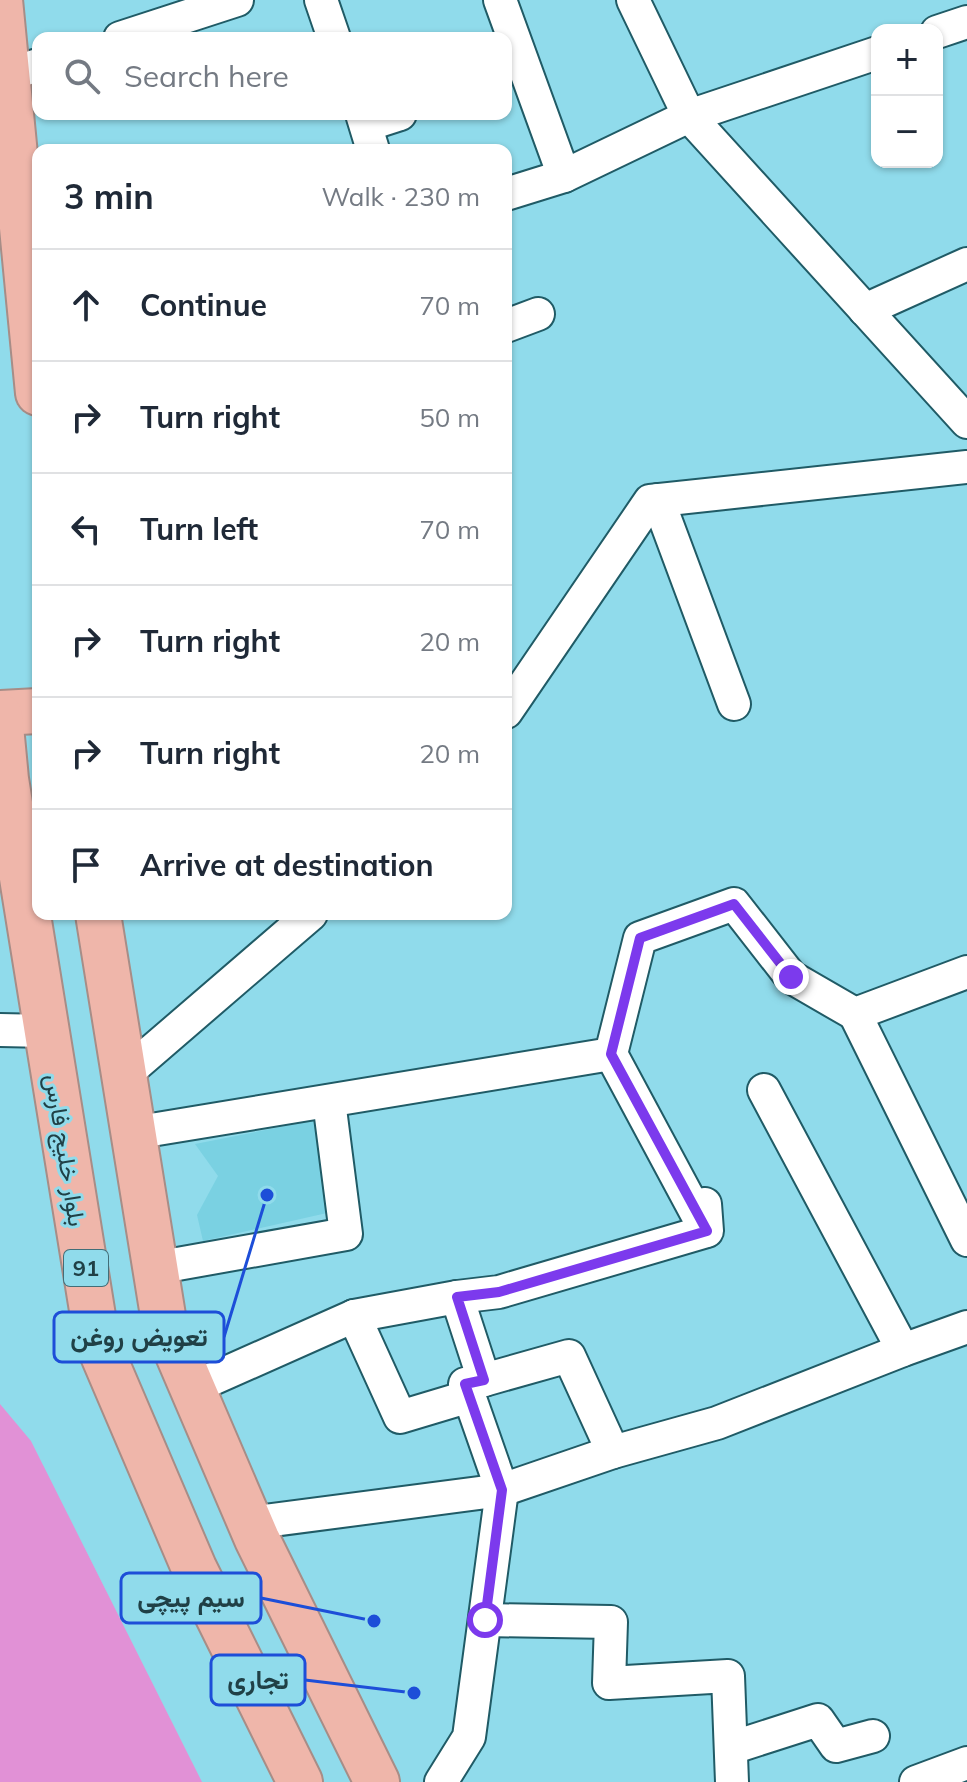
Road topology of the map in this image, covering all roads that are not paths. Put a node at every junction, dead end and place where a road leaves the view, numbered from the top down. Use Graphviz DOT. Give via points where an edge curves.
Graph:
graph roads {
  1 [pos="0,0"];
  2 [pos="237,0"];
  3 [pos="321,0"];
  4 [pos="500,0"];
  5 [pos="633,0"];
  6 [pos="967,22"];
  7 [pos="943,30"];
  8 [pos="138,32"];
  9 [pos="332,32"];
  10 [pos="512,32"];
  11 [pos="512,33"];
  12 [pos="871,55"];
  13 [pos="23,70"];
  14 [pos="689,116"];
  15 [pos="388,120"];
  16 [pos="367,130"];
  17 [pos="564,176"];
  18 [pos="512,192"];
  19 [pos="32,262"];
  20 [pos="967,264"];
  21 [pos="865,310"];
  22 [pos="538,314"];
  23 [pos="512,324"];
  24 [pos="967,422"];
  25 [pos="967,467"];
  26 [pos="658,500"];
  27 [pos="512,698"];
  28 [pos="734,704"];
  29 [pos="32,711"];
  30 [pos="0,714"];
  31 [pos="99,920"];
  32 [pos="304,920"];
  33 [pos="967,972"];
  34 [pos="855,1014"];
  35 [pos="0,1030"];
  36 [pos="47,1031"];
  37 [pos="611,1054"];
  38 [pos="124,1075"];
  39 [pos="764,1090"];
  40 [pos="329,1101"];
  41 [pos="133,1133"];
  42 [pos="967,1240"];
  43 [pos="155,1268"];
  44 [pos="457,1297"];
  45 [pos="354,1316"];
  46 [pos="967,1327"];
  47 [pos="903,1350"];
  48 [pos="192,1388"];
  49 [pos="477,1388"];
  50 [pos="613,1452"];
  51 [pos="502,1490"];
  52 [pos="250,1523"];
  53 [pos="485,1620"];
  54 [pos="873,1736"];
  55 [pos="731,1748"];
  56 [pos="967,1763"];
  57 [pos="300,1782"];
  58 [pos="377,1782"];
  59 [pos="441,1782"];
  60 [pos="732,1782"];
  61 [pos="916,1782"];
  1 -- 13 [label="highway"];
  2 -- 8 [label="street"];
  3 -- 9 [label="street"];
  4 -- 10 [label="street"];
  5 -- 14 [label="street"];
  6 -- 7 [label="street"];
  11 -- 17 [label="street"];
  12 -- 14 [label="street"];
  13 -- 19 [label="highway"];
  14 -- 17 [label="street"];
  14 -- 21 [label="street"];
  15 -- 16 [label="street"];
  17 -- 18 [label="street"];
  20 -- 21 [label="street"];
  21 -- 24 [label="street"];
  22 -- 23 [label="street"];
  25 -- 26 [label="street"];
  26 -- 27 [label="street" via="650,501"];
  26 -- 28 [label="street"];
  29 -- 30 [label="highway"];
  30 -- 36 [label="highway, بلوار خلیج فارس / 91"];
  31 -- 38 [label="highway"];
  32 -- 38 [label="street"];
  33 -- 34 [label="street"];
  34 -- 37 [label="street" via="791,977 734,904 640,938"];
  34 -- 42 [label="street"];
  35 -- 36 [label="street"];
  36 -- 57 [label="highway, بلوار خلیج فارس / 91" via="97,1341 194,1568"];
  37 -- 40 [label="street"];
  37 -- 44 [label="street" via="706,1218 499,1292"];
  38 -- 41 [label="highway"];
  39 -- 47 [label="street"];
  40 -- 41 [label="street"];
  40 -- 43 [label="street" via="346,1234"];
  41 -- 43 [label="highway"];
  43 -- 48 [label="highway" via="164,1322"];
  44 -- 45 [label="street"];
  44 -- 49 [label="street"];
  45 -- 48 [label="street"];
  45 -- 49 [label="street" via="400,1417"];
  46 -- 47 [label="street"];
  47 -- 50 [label="street" via="717,1423"];
  48 -- 52 [label="highway"];
  49 -- 50 [label="street" via="569,1356"];
  49 -- 51 [label="street"];
  50 -- 51 [label="street"];
  51 -- 52 [label="street"];
  51 -- 53 [label="street"];
  52 -- 58 [label="highway"];
  53 -- 55 [label="street" via="611,1622 609,1683 728,1676"];
  53 -- 59 [label="street" via="469,1737"];
  54 -- 55 [label="street" via="836,1746 818,1720"];
  55 -- 60 [label="street"];
  56 -- 61 [label="street"];
}
